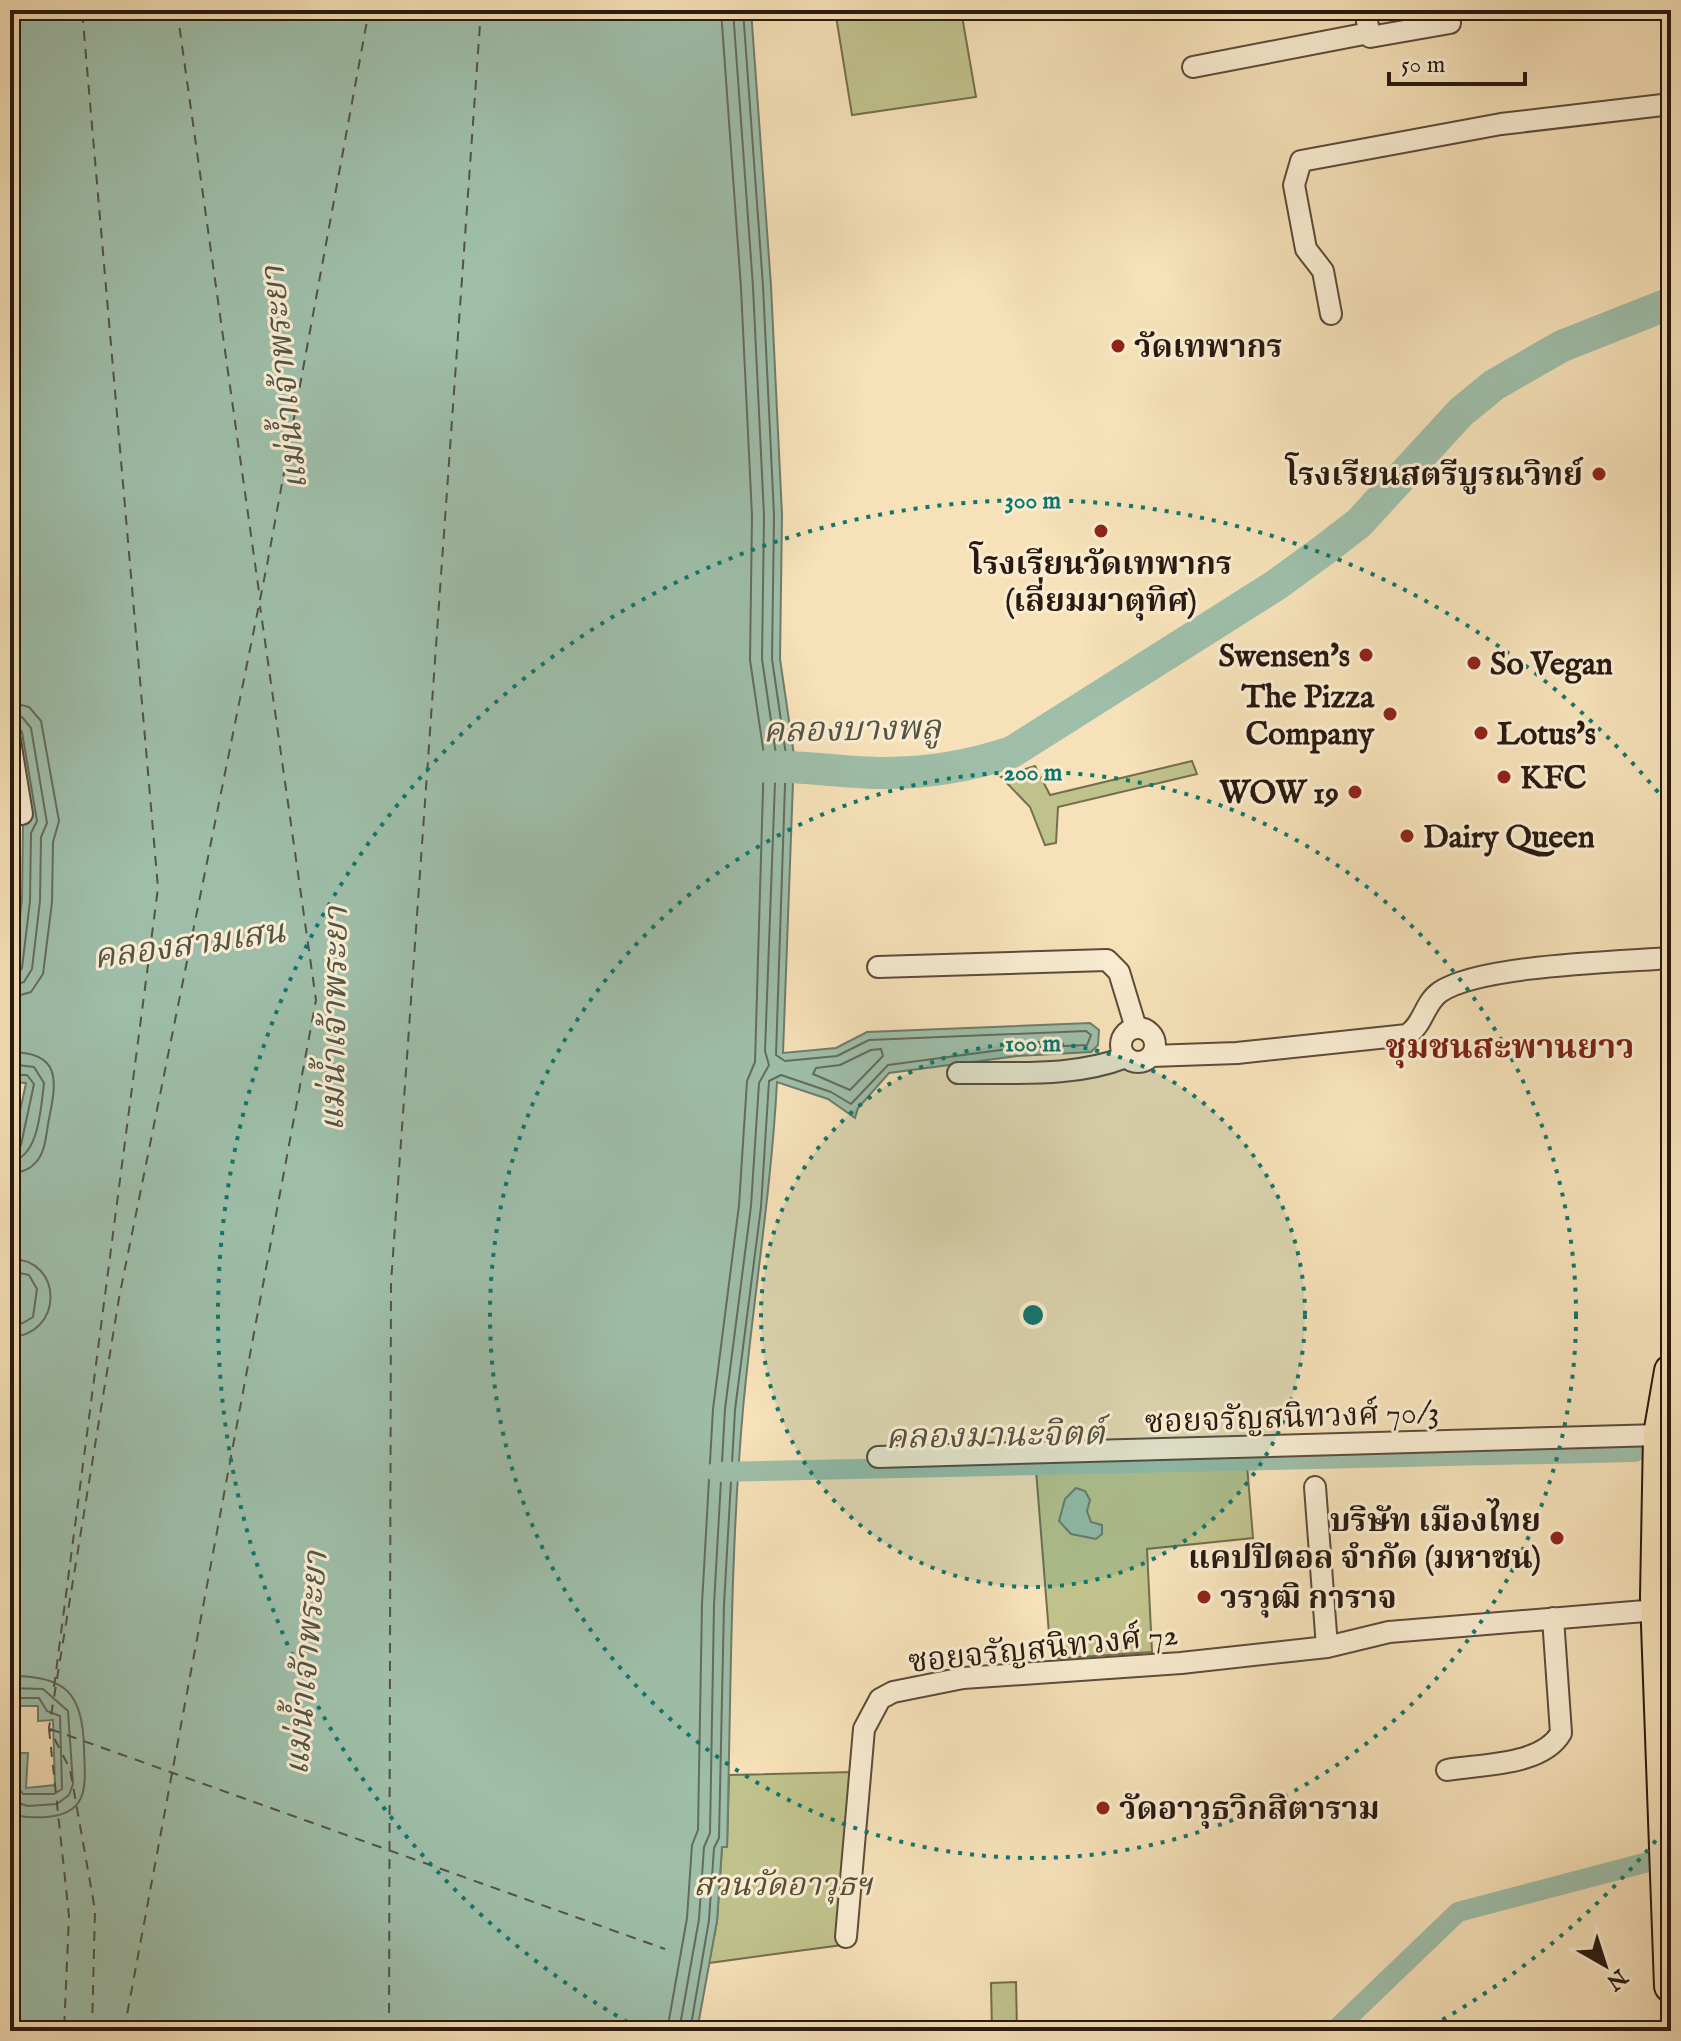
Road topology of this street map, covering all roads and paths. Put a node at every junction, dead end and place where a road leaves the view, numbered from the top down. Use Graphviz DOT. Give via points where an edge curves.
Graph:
graph roads {
  1 [pos="1365,10"];
  2 [pos="1450,23"];
  3 [pos="1369,33"];
  4 [pos="1193,67"];
  5 [pos="1671,104"];
  6 [pos="1331,314"];
  7 [pos="10,741"];
  8 [pos="13,771"];
  9 [pos="22,814"];
  10 [pos="1671,958"];
  11 [pos="878,967"];
  12 [pos="1136,1028"];
  13 [pos="1151,1056"];
  14 [pos="1126,1057"];
  15 [pos="958,1073"];
  16 [pos="1671,1371"];
  17 [pos="1660,1435"];
  18 [pos="878,1457"];
  19 [pos="1315,1487"];
  20 [pos="1657,1616"];
  21 [pos="1553,1624"];
  22 [pos="1327,1647"];
  23 [pos="1447,1770"];
  24 [pos="846,1937"];
  25 [pos="1671,1986"];
  1 -- 3 [label="street"];
  2 -- 3 [label="street" via="1370,37"];
  3 -- 4 [label="street"];
  5 -- 6 [label="street" via="1501,124 1301,161 1296,198 1306,249 1323,271"];
  7 -- 8 [label="street"];
  8 -- 9 [label="street"];
  10 -- 13 [label="street" via="1505,972 1448,987 1436,994 1420,1024 1407,1035 1237,1053"];
  11 -- 12 [label="street" via="1107,960 1119,972"];
  12 -- 13 [label="street" via="1154,1036"];
  12 -- 14 [label="street" via="1123,1037"];
  13 -- 14 [label="street" via="1142,1062"];
  14 -- 15 [label="street" via="1098,1069 1072,1072"];
  16 -- 17 [label="main road"];
  17 -- 18 [label="street, ซอยจรัญสนิทวงศ์ 70/3"];
  17 -- 20 [label="main road"];
  19 -- 22 [label="street"];
  20 -- 21 [label="street, ซอยจรัญสนิทวงศ์ 72"];
  20 -- 25 [label="main road"];
  21 -- 22 [label="street, ซอยจรัญสนิทวงศ์ 72" via="1389,1632"];
  21 -- 23 [label="street" via="1561,1733 1555,1743 1532,1756"];
  22 -- 24 [label="street, ซอยจรัญสนิทวงศ์ 72" via="963,1678 914,1686 880,1699 864,1729 860,1753"];
}
